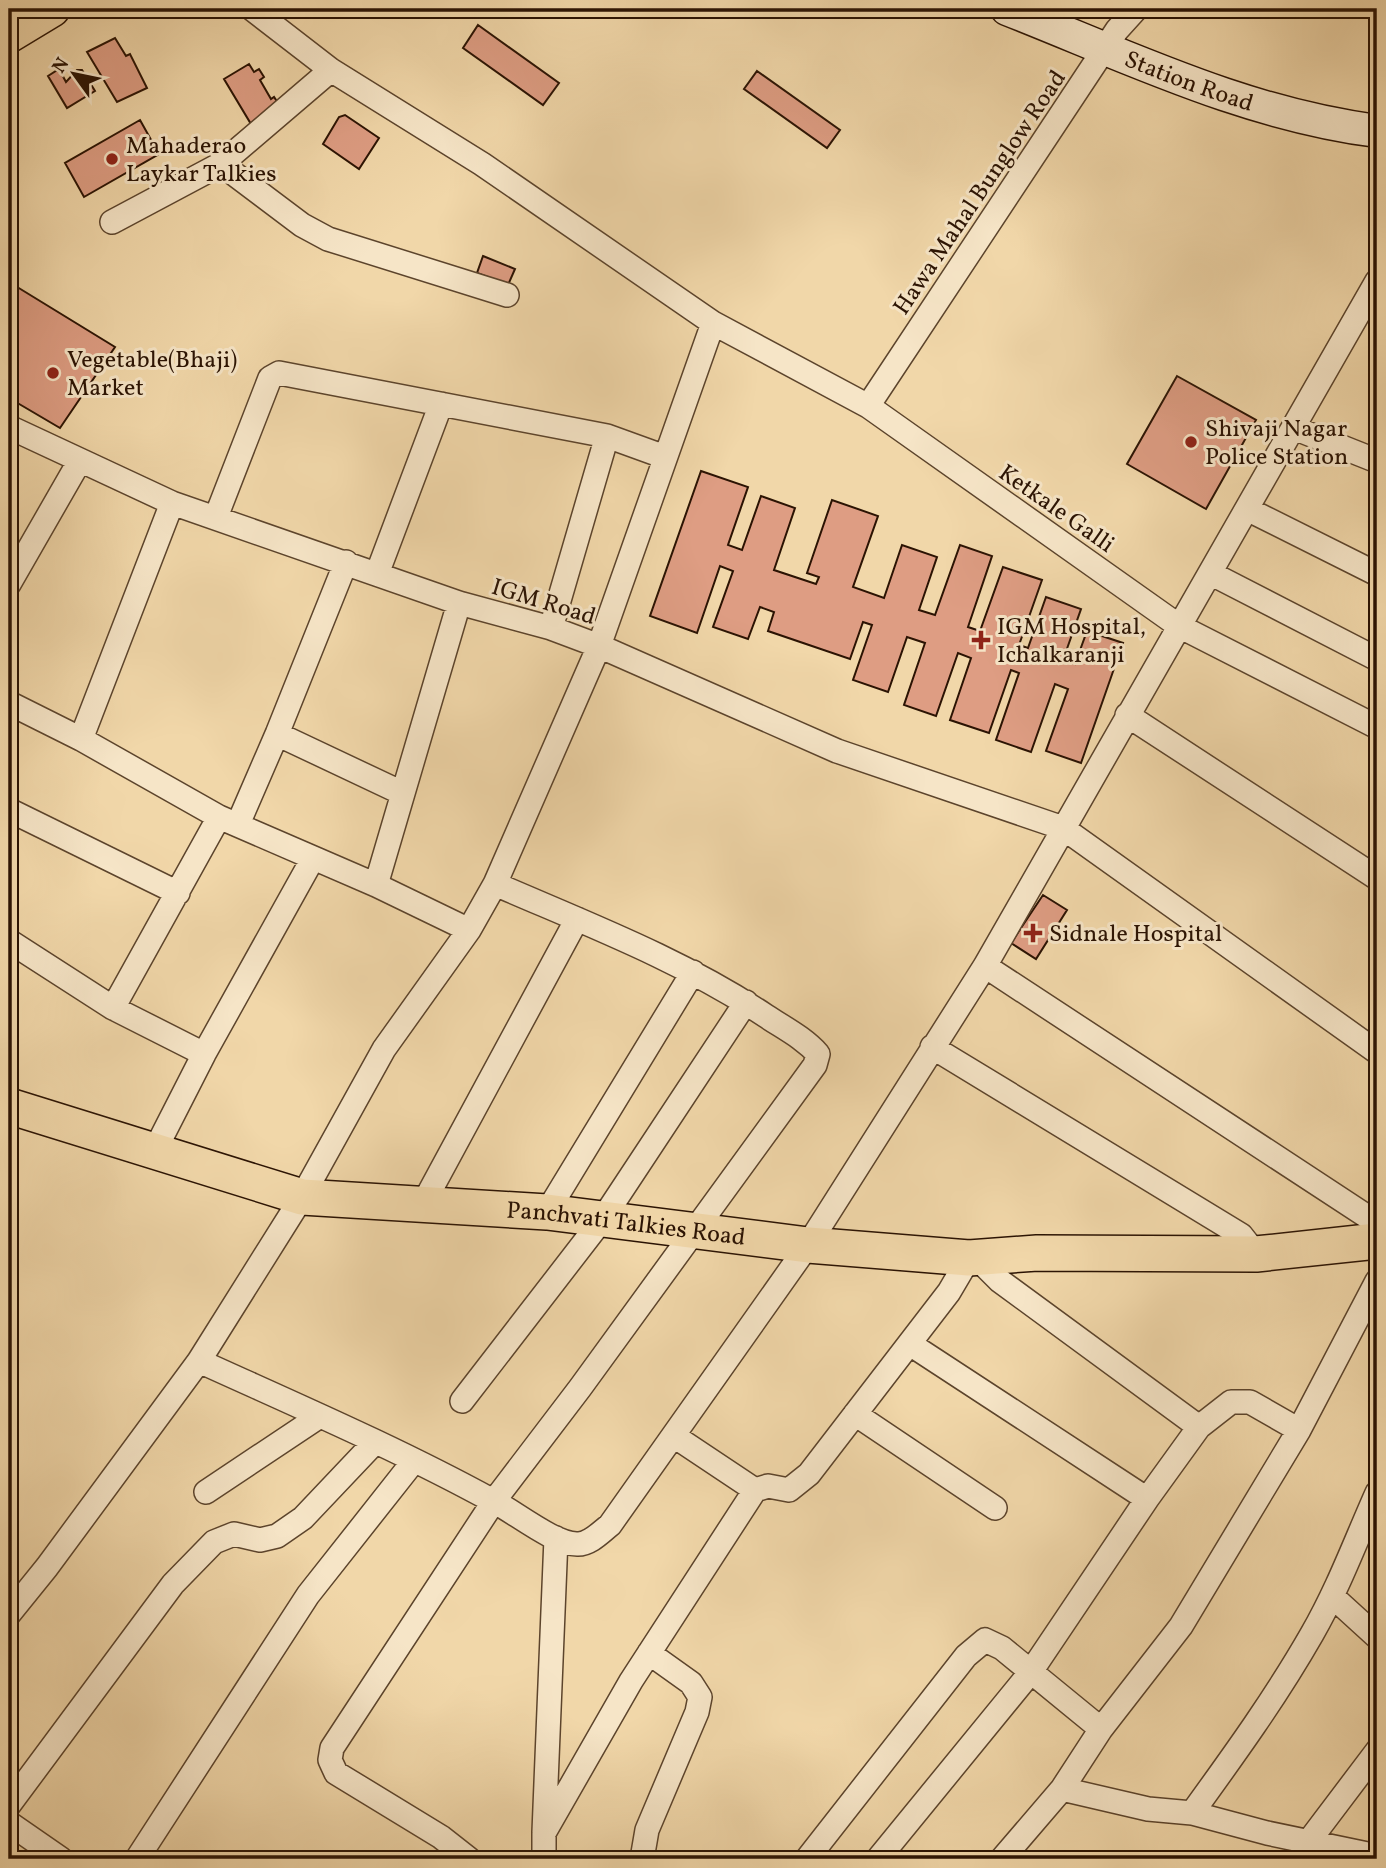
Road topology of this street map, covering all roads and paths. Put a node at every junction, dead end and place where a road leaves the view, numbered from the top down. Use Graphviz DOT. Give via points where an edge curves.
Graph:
graph roads {
  1 [pos="252,9"];
  2 [pos="1007,9"];
  3 [pos="1065,9"];
  4 [pos="1120,29"];
  5 [pos="331,70"];
  6 [pos="1377,114"];
  7 [pos="1377,131"];
  8 [pos="221,164"];
  9 [pos="112,222"];
  10 [pos="1377,281"];
  11 [pos="507,295"];
  12 [pos="713,323"];
  13 [pos="441,404"];
  14 [pos="868,406"];
  15 [pos="9,427"];
  16 [pos="1294,428"];
  17 [pos="607,436"];
  18 [pos="665,457"];
  19 [pos="1377,461"];
  20 [pos="79,462"];
  21 [pos="172,503"];
  22 [pos="1247,509"];
  23 [pos="216,517"];
  24 [pos="346,562"];
  25 [pos="1210,573"];
  26 [pos="377,574"];
  27 [pos="1377,574"];
  28 [pos="9,584"];
  29 [pos="459,603"];
  30 [pos="1179,626"];
  31 [pos="551,628"];
  32 [pos="599,646"];
  33 [pos="1377,659"];
  34 [pos="9,703"];
  35 [pos="1127,715"];
  36 [pos="1377,727"];
  37 [pos="277,734"];
  38 [pos="81,739"];
  39 [pos="402,793"];
  40 [pos="9,810"];
  41 [pos="228,820"];
  42 [pos="1063,828"];
  43 [pos="312,860"];
  44 [pos="1377,878"];
  45 [pos="495,884"];
  46 [pos="376,885"];
  47 [pos="178,893"];
  48 [pos="577,919"];
  49 [pos="469,930"];
  50 [pos="9,941"];
  51 [pos="985,966"];
  52 [pos="693,972"];
  53 [pos="746,1002"];
  54 [pos="113,1008"];
  55 [pos="932,1047"];
  56 [pos="1377,1052"];
  57 [pos="204,1054"];
  58 [pos="9,1106"];
  59 [pos="154,1152"];
  60 [pos="302,1196"];
  61 [pos="423,1204"];
  62 [pos="547,1212"];
  63 [pos="604,1217"];
  64 [pos="1377,1223"];
  65 [pos="693,1230"];
  66 [pos="1377,1241"];
  67 [pos="808,1245"];
  68 [pos="1256,1254"];
  69 [pos="977,1258"];
  70 [pos="1377,1281"];
  71 [pos="910,1344"];
  72 [pos="199,1361"];
  73 [pos="462,1401"];
  74 [pos="855,1414"];
  75 [pos="320,1416"];
  76 [pos="1199,1427"];
  77 [pos="1299,1430"];
  78 [pos="674,1436"];
  79 [pos="375,1442"];
  80 [pos="413,1462"];
  81 [pos="755,1490"];
  82 [pos="206,1492"];
  83 [pos="1377,1493"];
  84 [pos="1147,1499"];
  85 [pos="494,1501"];
  86 [pos="995,1508"];
  87 [pos="556,1538"];
  88 [pos="1332,1596"];
  89 [pos="9,1614"];
  90 [pos="1377,1637"];
  91 [pos="649,1653"];
  92 [pos="1030,1673"];
  93 [pos="1101,1729"];
  94 [pos="1377,1751"];
  95 [pos="1062,1789"];
  96 [pos="9,1805"];
  97 [pos="1192,1812"];
  98 [pos="9,1822"];
  99 [pos="544,1833"];
  100 [pos="1309,1841"];
  101 [pos="1377,1856"];
  102 [pos="61,1859"];
  103 [pos="137,1859"];
  104 [pos="469,1859"];
  105 [pos="544,1859"];
  106 [pos="642,1859"];
  107 [pos="807,1859"];
  108 [pos="878,1859"];
  109 [pos="1002,1859"];
  1 -- 5 [label="street, Ketkale Galli"];
  2 -- 4 [label="main road, Station Road"];
  3 -- 4 [label="main road, Station Road"];
  4 -- 6 [label="main road, Station Road" via="1210,72 1278,94"];
  4 -- 7 [label="main road, Station Road" via="1179,80 1293,117"];
  4 -- 14 [label="street, Hawa Mahal Bunglow Road"];
  5 -- 8 [label="street"];
  5 -- 12 [label="street, Ketkale Galli" via="482,164"];
  8 -- 9 [label="street"];
  8 -- 11 [label="street" via="328,239"];
  10 -- 16 [label="street"];
  12 -- 14 [label="street, Ketkale Galli"];
  12 -- 18 [label="street"];
  13 -- 17 [label="street"];
  13 -- 23 [label="street" via="279,373 270,378"];
  13 -- 26 [label="street"];
  14 -- 30 [label="street, Ketkale Galli"];
  15 -- 20 [label="street, IGM Road"];
  16 -- 19 [label="street"];
  16 -- 22 [label="street"];
  17 -- 18 [label="street"];
  17 -- 31 [label="street"];
  18 -- 32 [label="street"];
  20 -- 21 [label="street, IGM Road"];
  20 -- 28 [label="street"];
  21 -- 23 [label="street, IGM Road"];
  21 -- 38 [label="street"];
  22 -- 25 [label="street"];
  22 -- 27 [label="street"];
  23 -- 24 [label="street, IGM Road"];
  24 -- 26 [label="street, IGM Road"];
  24 -- 37 [label="street"];
  25 -- 30 [label="street"];
  25 -- 33 [label="street"];
  26 -- 29 [label="street, IGM Road"];
  29 -- 31 [label="street, IGM Road"];
  29 -- 39 [label="street"];
  30 -- 35 [label="street"];
  30 -- 36 [label="street, Ketkale Galli"];
  31 -- 32 [label="street, IGM Road"];
  32 -- 42 [label="street, IGM Road" via="837,751"];
  32 -- 45 [label="street"];
  34 -- 38 [label="street"];
  35 -- 42 [label="street"];
  35 -- 44 [label="street"];
  37 -- 39 [label="street"];
  37 -- 41 [label="street"];
  38 -- 41 [label="street"];
  39 -- 46 [label="street"];
  40 -- 47 [label="street"];
  41 -- 43 [label="street"];
  41 -- 47 [label="street"];
  42 -- 51 [label="street"];
  42 -- 56 [label="street, IGM Road"];
  43 -- 46 [label="street"];
  43 -- 57 [label="street"];
  45 -- 48 [label="street"];
  45 -- 49 [label="street"];
  46 -- 49 [label="street"];
  47 -- 54 [label="street"];
  48 -- 52 [label="street"];
  48 -- 61 [label="street"];
  49 -- 60 [label="street" via="384,1049"];
  50 -- 54 [label="street"];
  51 -- 55 [label="street"];
  51 -- 64 [label="street"];
  52 -- 53 [label="street"];
  52 -- 62 [label="street"];
  53 -- 63 [label="street"];
  53 -- 65 [label="street" via="818,1054 815,1065"];
  54 -- 57 [label="street"];
  55 -- 67 [label="street"];
  55 -- 68 [label="street" via="1241,1235"];
  57 -- 59 [label="street"];
  58 -- 59 [label="main road, Panchvati Talkies Road"];
  59 -- 60 [label="main road, Panchvati Talkies Road"];
  60 -- 61 [label="main road, Panchvati Talkies Road"];
  60 -- 72 [label="street"];
  61 -- 62 [label="main road, Panchvati Talkies Road"];
  62 -- 63 [label="main road, Panchvati Talkies Road"];
  63 -- 65 [label="main road, Panchvati Talkies Road"];
  63 -- 73 [label="street"];
  65 -- 67 [label="main road, Panchvati Talkies Road"];
  65 -- 85 [label="street"];
  66 -- 68 [label="main road, Panchvati Talkies Road"];
  67 -- 69 [label="main road, Panchvati Talkies Road"];
  67 -- 78 [label="street"];
  68 -- 69 [label="main road, Panchvati Talkies Road" via="1037,1253"];
  69 -- 71 [label="street"];
  69 -- 76 [label="street" via="1000,1282"];
  70 -- 77 [label="street"];
  71 -- 74 [label="street"];
  71 -- 84 [label="street"];
  72 -- 75 [label="street"];
  72 -- 89 [label="street"];
  74 -- 81 [label="street" via="809,1474 789,1490 768,1486"];
  74 -- 86 [label="street"];
  75 -- 79 [label="street"];
  75 -- 82 [label="street"];
  76 -- 77 [label="street" via="1231,1402 1250,1402"];
  76 -- 84 [label="street"];
  77 -- 93 [label="street" via="1181,1626"];
  78 -- 81 [label="street"];
  78 -- 87 [label="street" via="610,1525 594,1539 579,1545"];
  79 -- 80 [label="street"];
  79 -- 96 [label="street" via="303,1518 277,1536 260,1540 234,1534 214,1542 173,1584"];
  80 -- 85 [label="street"];
  80 -- 103 [label="street" via="309,1595"];
  81 -- 91 [label="street"];
  83 -- 88 [label="street"];
  84 -- 92 [label="street"];
  85 -- 87 [label="street"];
  85 -- 104 [label="street" via="332,1748 330,1760 336,1773"];
  87 -- 99 [label="street"];
  88 -- 90 [label="street"];
  88 -- 97 [label="street" via="1249,1735"];
  91 -- 99 [label="street"];
  91 -- 106 [label="street" via="691,1683 700,1698 648,1830"];
  92 -- 93 [label="street"];
  92 -- 107 [label="street" via="1002,1648 985,1640 966,1656"];
  92 -- 108 [label="street"];
  93 -- 95 [label="street"];
  94 -- 100 [label="street"];
  95 -- 97 [label="street" via="1148,1809"];
  95 -- 109 [label="street"];
  97 -- 100 [label="street"];
  98 -- 102 [label="street"];
  99 -- 105 [label="street"];
  100 -- 101 [label="street"];
}
